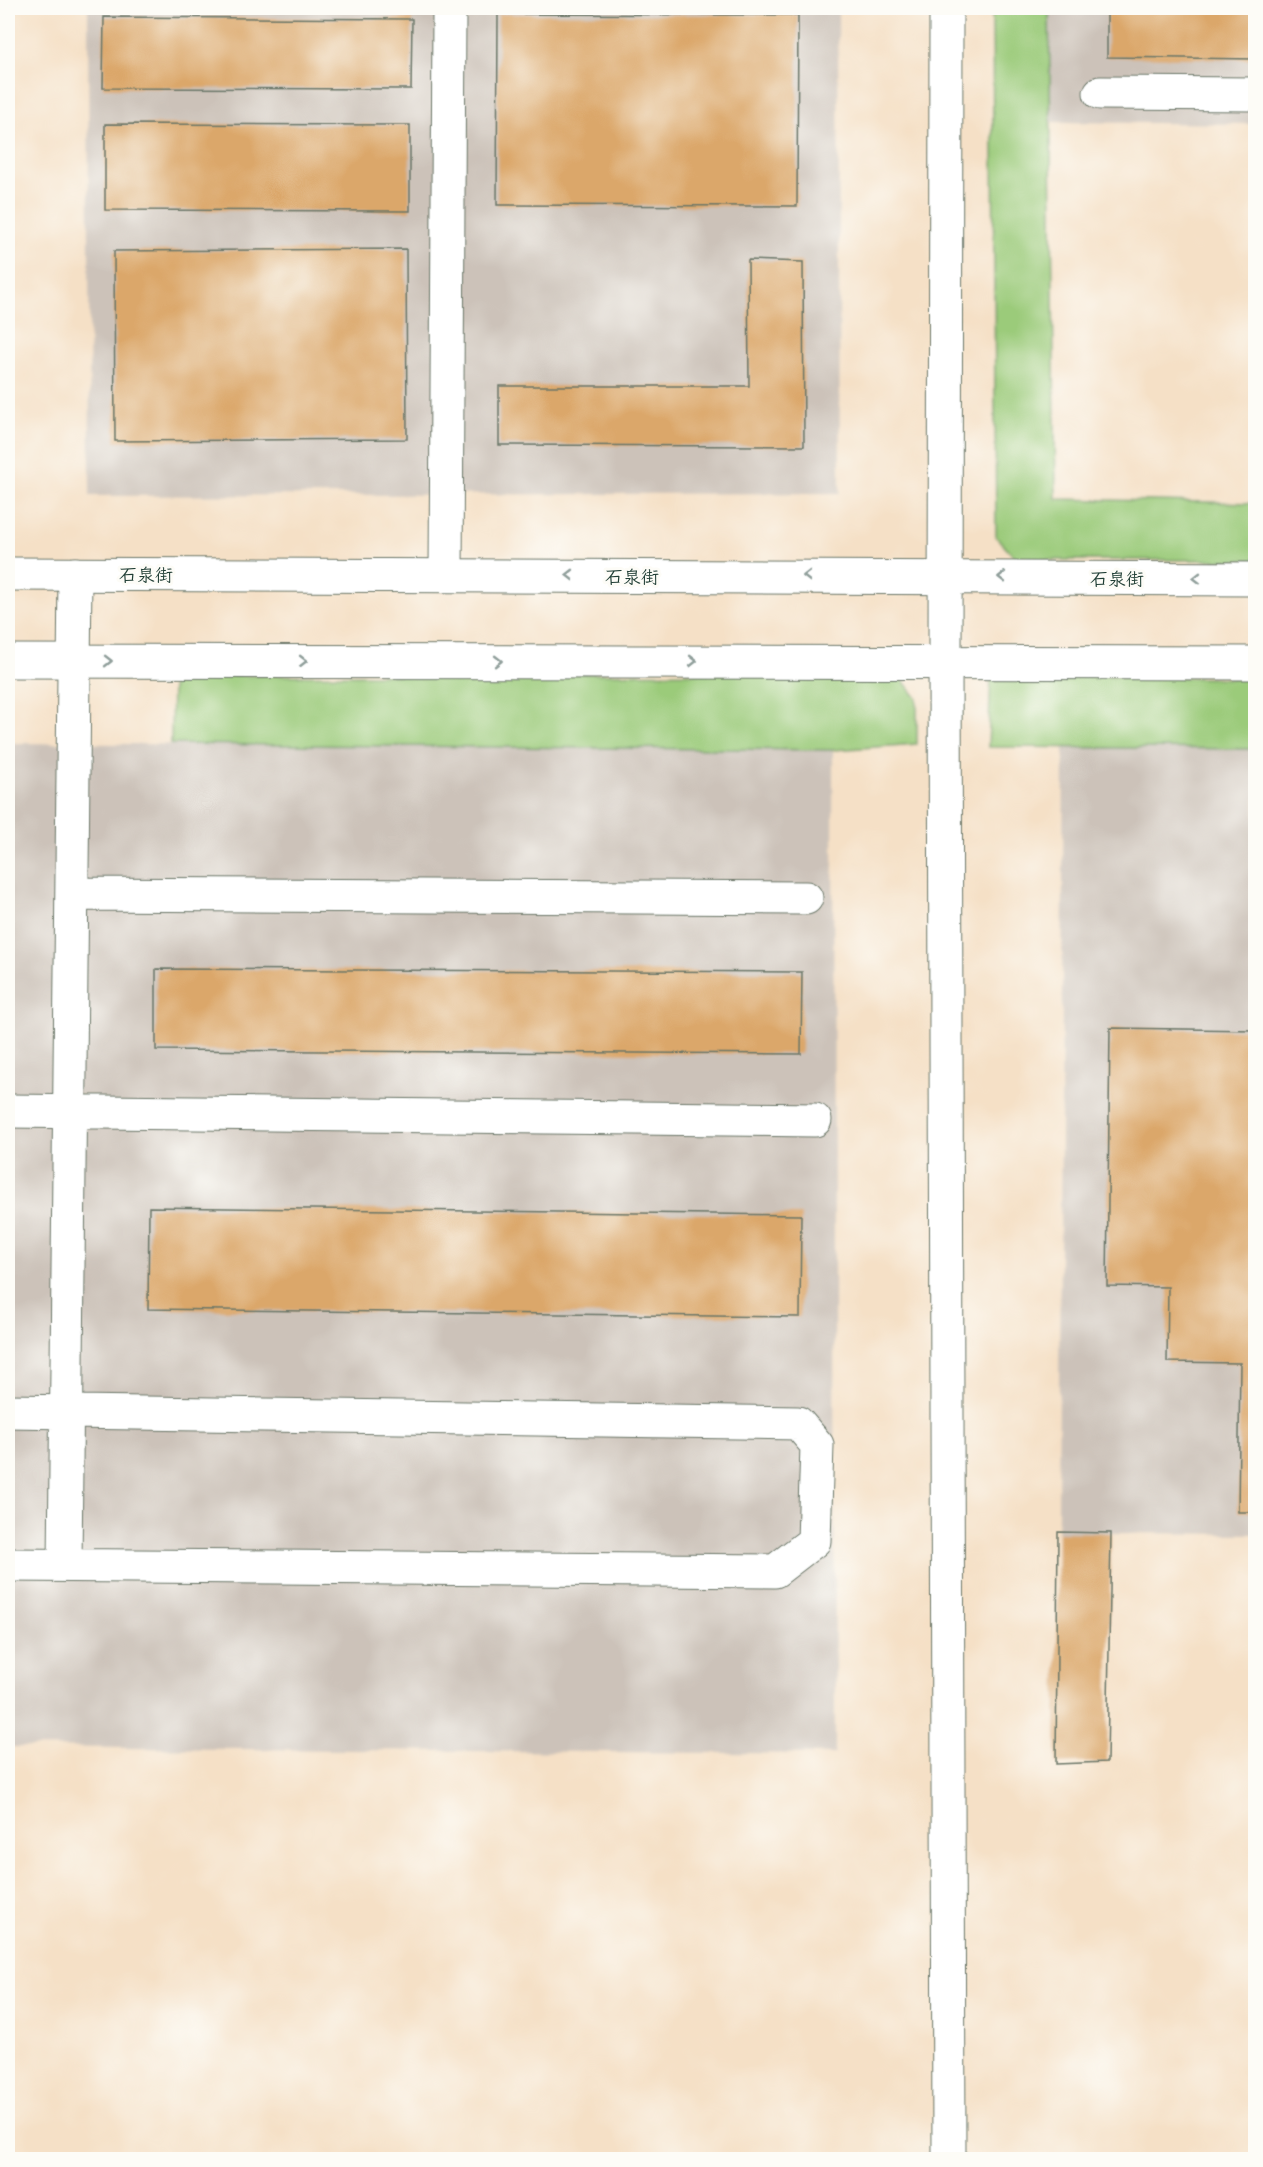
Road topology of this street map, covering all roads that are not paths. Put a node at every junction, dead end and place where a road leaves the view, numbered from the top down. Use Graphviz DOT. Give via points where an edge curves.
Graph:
graph roads {
  1 [pos="946,8"];
  2 [pos="449,13"];
  3 [pos="1100,93"];
  4 [pos="1256,94"];
  5 [pos="8,574"];
  6 [pos="75,574"];
  7 [pos="446,575"];
  8 [pos="945,577"];
  9 [pos="1256,579"];
  10 [pos="945,661"];
  11 [pos="8,662"];
  12 [pos="74,662"];
  13 [pos="1256,663"];
  14 [pos="72,894"];
  15 [pos="806,898"];
  16 [pos="8,1111"];
  17 [pos="70,1112"];
  18 [pos="815,1120"];
  19 [pos="8,1411"];
  20 [pos="67,1412"];
  21 [pos="8,1565"];
  22 [pos="65,1565"];
  23 [pos="949,2160"];
  1 -- 8 [label="main road"];
  2 -- 7 [label="main road"];
  3 -- 4 [label="main road"];
  5 -- 6 [label="main road, 石泉街"];
  6 -- 7 [label="main road, 石泉街"];
  6 -- 12 [label="main road"];
  8 -- 7 [label="main road, 石泉街, one-way"];
  9 -- 8 [label="main road, 石泉街, one-way"];
  8 -- 10 [label="main road"];
  12 -- 10 [label="main road, one-way"];
  10 -- 13 [label="main road"];
  10 -- 23 [label="main road"];
  11 -- 12 [label="main road"];
  12 -- 14 [label="main road"];
  14 -- 15 [label="main road"];
  14 -- 17 [label="main road"];
  16 -- 17 [label="main road"];
  17 -- 18 [label="main road"];
  17 -- 20 [label="main road"];
  19 -- 20 [label="main road"];
  20 -- 22 [label="main road"];
  20 -- 22 [label="main road" via="798,1423 816,1445 814,1541 776,1572"];
  21 -- 22 [label="main road"];
}
